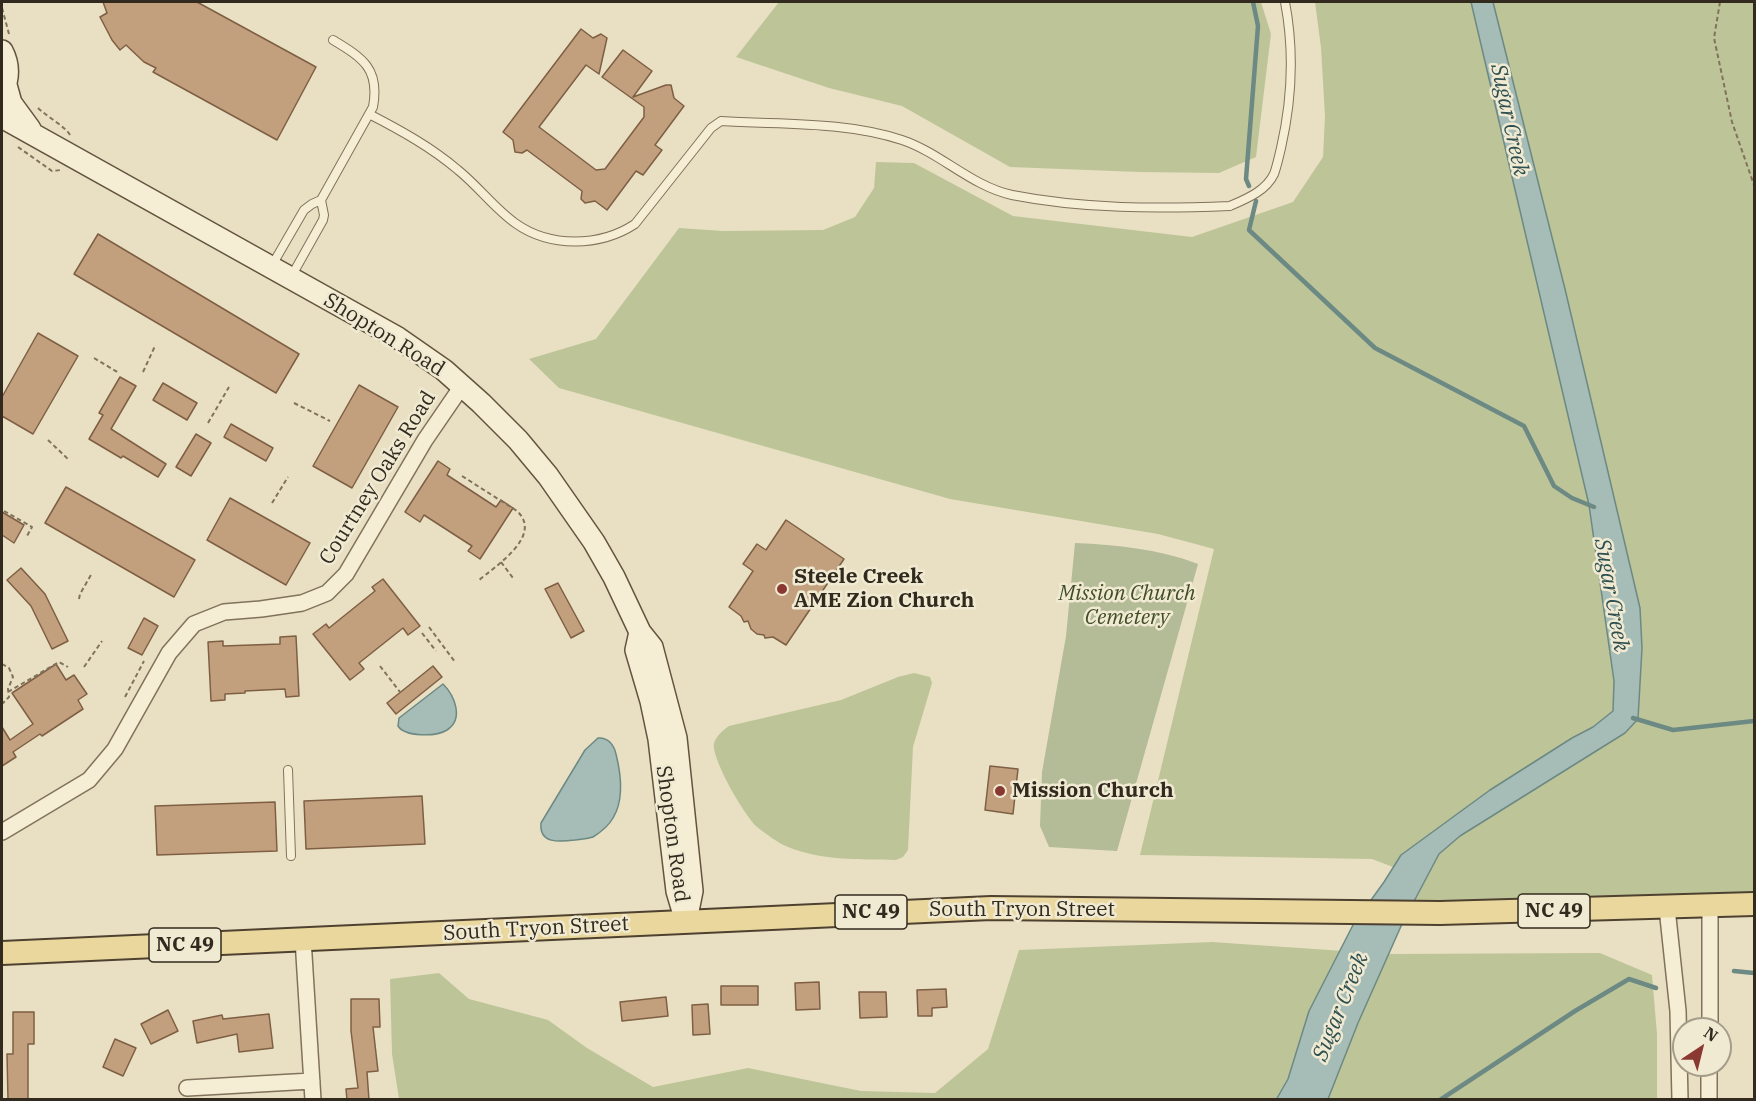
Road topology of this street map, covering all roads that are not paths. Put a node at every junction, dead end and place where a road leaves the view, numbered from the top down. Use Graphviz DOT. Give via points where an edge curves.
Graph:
graph roads {
  1 [pos="1285,2"];
  2 [pos="333,40"];
  3 [pos="6,44"];
  4 [pos="4,90"];
  5 [pos="369,114"];
  6 [pos="2,117"];
  7 [pos="37,138"];
  8 [pos="321,200"];
  9 [pos="271,268"];
  10 [pos="290,279"];
  11 [pos="462,386"];
  12 [pos="288,770"];
  13 [pos="2,832"];
  14 [pos="291,856"];
  15 [pos="1755,904"];
  16 [pos="1710,906"];
  17 [pos="1667,908"];
  18 [pos="686,921"];
  19 [pos="303,939"];
  20 [pos="2,953"];
  21 [pos="1710,1017"];
  22 [pos="1709,1077"];
  23 [pos="312,1081"];
  24 [pos="187,1088"];
  25 [pos="313,1100"];
  26 [pos="1680,1100"];
  27 [pos="1709,1100"];
  1 -- 5 [label="lane" via="1291,76 1279,156 1264,187 1230,206 1090,206 1011,195 979,183 926,150 860,129 721,122 711,128 635,224 607,238 570,242 535,234 516,224 445,159"];
  2 -- 5 [label="lane" via="365,61 371,71 375,96"];
  3 -- 4 [label="street, Shopton Road" via="8,72"];
  4 -- 7 [label="street, Shopton Road"];
  5 -- 8 [label="lane"];
  6 -- 7 [label="street, Shopton Road"];
  7 -- 9 [label="street, Shopton Road"];
  8 -- 9 [label="lane" via="304,210"];
  8 -- 10 [label="lane" via="323,220"];
  9 -- 10 [label="street, Shopton Road"];
  10 -- 11 [label="street, Shopton Road" via="398,338"];
  11 -- 13 [label="street, Courtney Oaks Road" via="425,440 346,574 327,593 302,603 224,612 194,624 169,653 115,749 88,780"];
  11 -- 18 [label="street, Shopton Road" via="518,440 548,476 594,542 640,632 652,647 676,738 692,891"];
  12 -- 14 [label="lane"];
  15 -- 16 [label="main road, South Tryon Street / NC 49"];
  16 -- 17 [label="main road, South Tryon Street / NC 49"];
  16 -- 21 [label="street"];
  17 -- 18 [label="main road, South Tryon Street / NC 49" via="1440,913 991,908"];
  17 -- 26 [label="street" via="1678,1011"];
  18 -- 19 [label="main road, South Tryon Street / NC 49"];
  19 -- 20 [label="main road, South Tryon Street / NC 49"];
  19 -- 23 [label="street"];
  22 -- 27 [label="street"];
  23 -- 24 [label="street"];
  23 -- 25 [label="street"];
}
